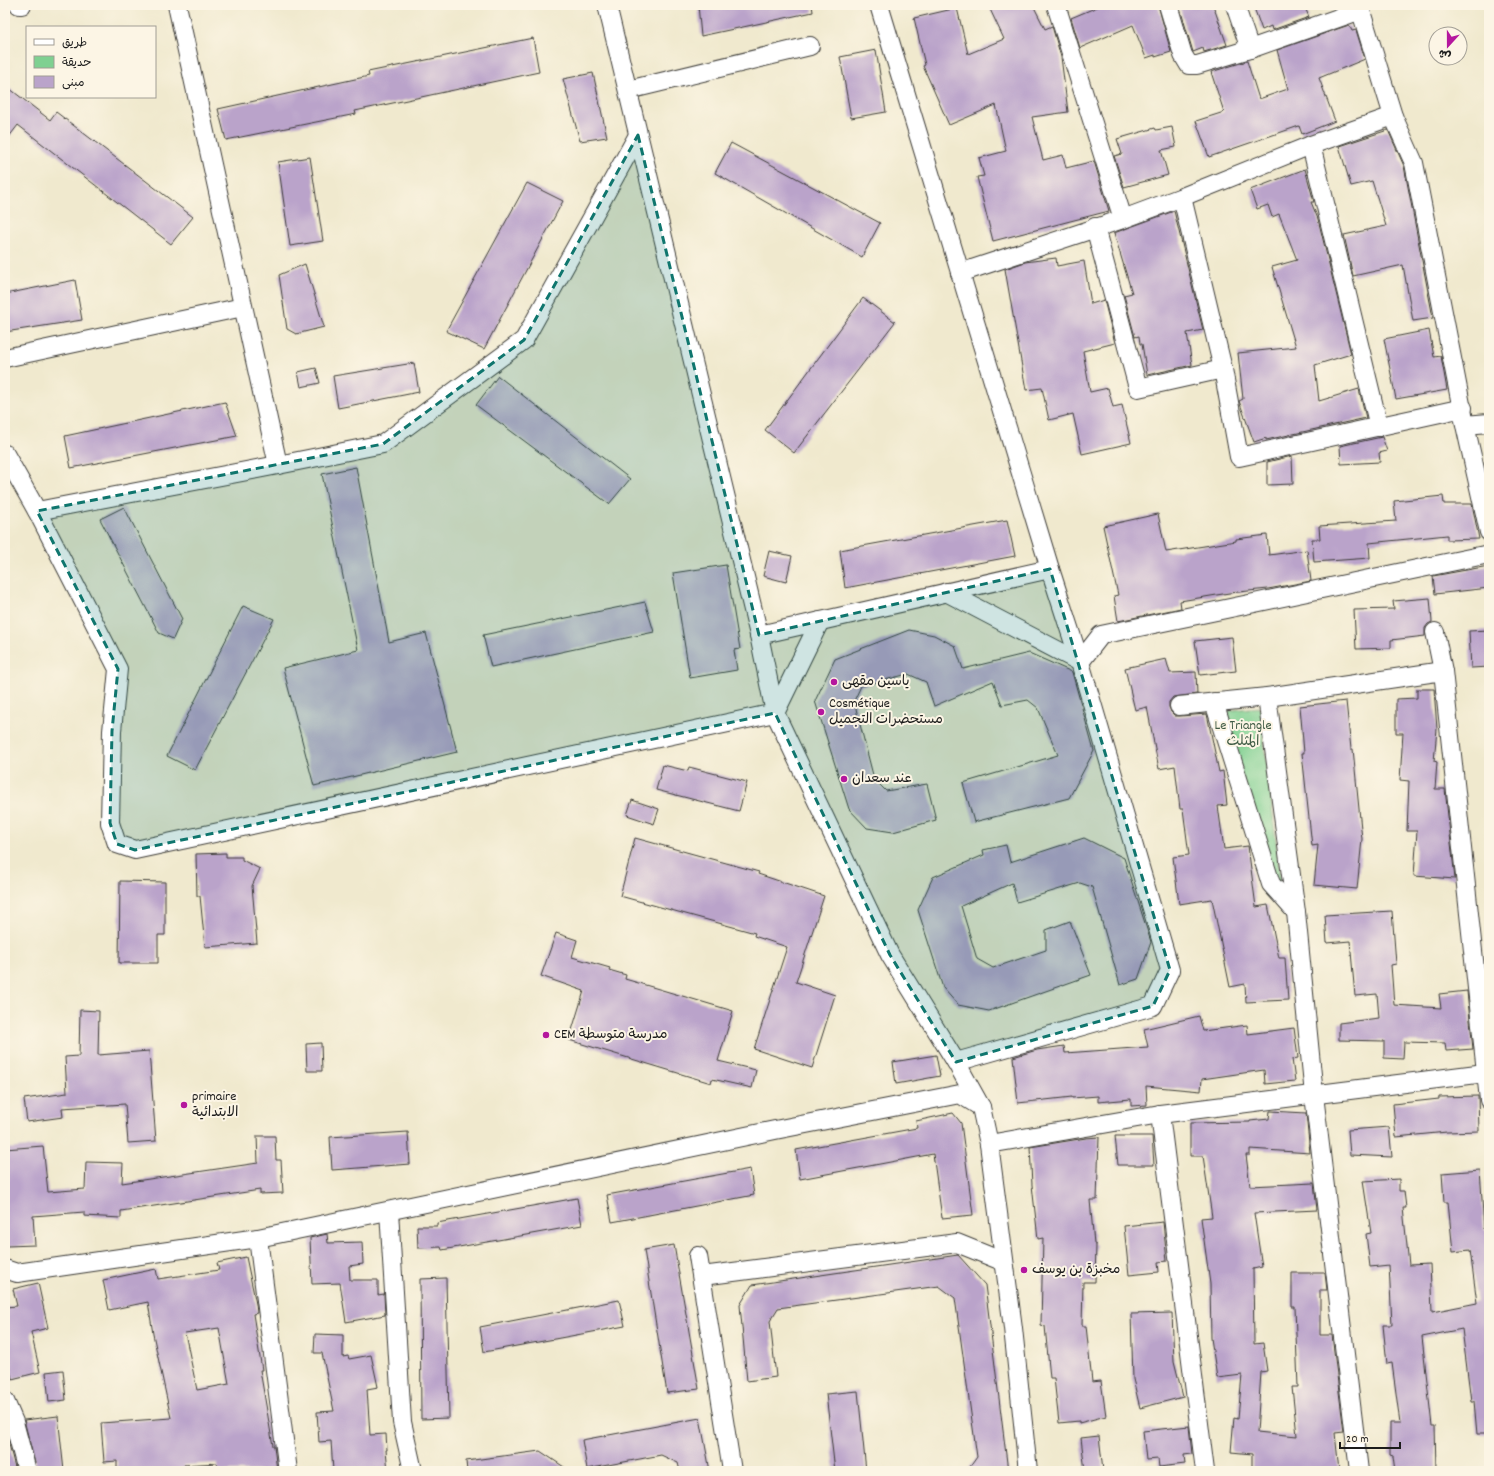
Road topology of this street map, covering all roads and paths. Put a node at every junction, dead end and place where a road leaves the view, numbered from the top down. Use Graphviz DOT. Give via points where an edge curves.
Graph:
graph roads {
  1 [pos="177,5"];
  2 [pos="607,5"];
  3 [pos="879,5"];
  4 [pos="1056,5"];
  5 [pos="1168,5"];
  6 [pos="1235,5"];
  7 [pos="1360,8"];
  8 [pos="810,46"];
  9 [pos="1250,49"];
  10 [pos="628,90"];
  11 [pos="1393,116"];
  12 [pos="638,135"];
  13 [pos="1311,145"];
  14 [pos="1182,197"];
  15 [pos="1123,219"];
  16 [pos="1095,228"];
  17 [pos="960,273"];
  18 [pos="243,307"];
  19 [pos="5,358"];
  20 [pos="1223,369"];
  21 [pos="1464,417"];
  22 [pos="1489,422"];
  23 [pos="1379,427"];
  24 [pos="5,454"];
  25 [pos="278,465"];
  26 [pos="37,511"];
  27 [pos="1489,532"];
  28 [pos="1489,554"];
  29 [pos="1050,569"];
  30 [pos="946,592"];
  31 [pos="820,621"];
  32 [pos="1435,632"];
  33 [pos="759,635"];
  34 [pos="1080,662"];
  35 [pos="1443,671"];
  36 [pos="1267,698"];
  37 [pos="1214,702"];
  38 [pos="1179,706"];
  39 [pos="775,713"];
  40 [pos="1296,912"];
  41 [pos="956,1062"];
  42 [pos="1485,1073"];
  43 [pos="1314,1095"];
  44 [pos="1489,1100"];
  45 [pos="981,1107"];
  46 [pos="1160,1114"];
  47 [pos="989,1144"];
  48 [pos="389,1210"];
  49 [pos="258,1238"];
  50 [pos="698,1256"];
  51 [pos="1004,1262"];
  52 [pos="5,1269"];
  53 [pos="702,1276"];
  54 [pos="5,1401"];
  55 [pos="27,1471"];
  56 [pos="288,1471"];
  57 [pos="413,1471"];
  58 [pos="732,1471"];
  59 [pos="1028,1471"];
  60 [pos="1205,1471"];
  61 [pos="1359,1471"];
  1 -- 18 [label="street"];
  2 -- 10 [label="street"];
  3 -- 17 [label="street"];
  4 -- 15 [label="street"];
  5 -- 9 [label="street" via="1183,55 1189,64 1197,65"];
  6 -- 9 [label="street"];
  7 -- 9 [label="street"];
  7 -- 11 [label="street"];
  8 -- 10 [label="street"];
  10 -- 12 [label="street"];
  11 -- 13 [label="street"];
  11 -- 21 [label="street" via="1414,163"];
  12 -- 25 [label="street" via="524,340 383,444"];
  12 -- 33 [label="street"];
  13 -- 14 [label="street"];
  13 -- 23 [label="street"];
  14 -- 15 [label="street"];
  14 -- 20 [label="street"];
  15 -- 16 [label="street"];
  16 -- 17 [label="street"];
  16 -- 20 [label="street" via="1138,388"];
  17 -- 29 [label="street"];
  18 -- 19 [label="street"];
  18 -- 25 [label="street"];
  20 -- 23 [label="street" via="1239,457"];
  21 -- 22 [label="street"];
  21 -- 23 [label="street"];
  21 -- 27 [label="street"];
  24 -- 26 [label="street"];
  25 -- 26 [label="street"];
  26 -- 39 [label="street" via="118,669 112,731 110,824 117,844 135,850"];
  28 -- 34 [label="street" via="1101,635"];
  29 -- 30 [label="street"];
  29 -- 34 [label="street"];
  30 -- 31 [label="street"];
  30 -- 34 [label="street"];
  31 -- 33 [label="street"];
  31 -- 39 [label="street"];
  32 -- 35 [label="street"];
  33 -- 39 [label="street"];
  34 -- 41 [label="street" via="1170,970 1153,1006"];
  35 -- 36 [label="street"];
  35 -- 42 [label="street"];
  36 -- 37 [label="street"];
  36 -- 40 [label="street"];
  37 -- 38 [label="street"];
  37 -- 40 [label="street" via="1271,884"];
  39 -- 41 [label="street" via="890,955"];
  40 -- 43 [label="street"];
  41 -- 45 [label="street"];
  42 -- 43 [label="street"];
  42 -- 44 [label="street"];
  43 -- 46 [label="street"];
  43 -- 61 [label="street"];
  45 -- 47 [label="street"];
  45 -- 48 [label="street" via="960,1094"];
  46 -- 47 [label="street"];
  46 -- 60 [label="street"];
  47 -- 51 [label="street"];
  48 -- 49 [label="street"];
  48 -- 57 [label="street" via="402,1422"];
  49 -- 52 [label="street" via="17,1273"];
  49 -- 56 [label="street"];
  50 -- 53 [label="street"];
  51 -- 53 [label="street" via="957,1243"];
  51 -- 59 [label="street"];
  53 -- 58 [label="street"];
  54 -- 55 [label="street" via="14,1422"];
}
